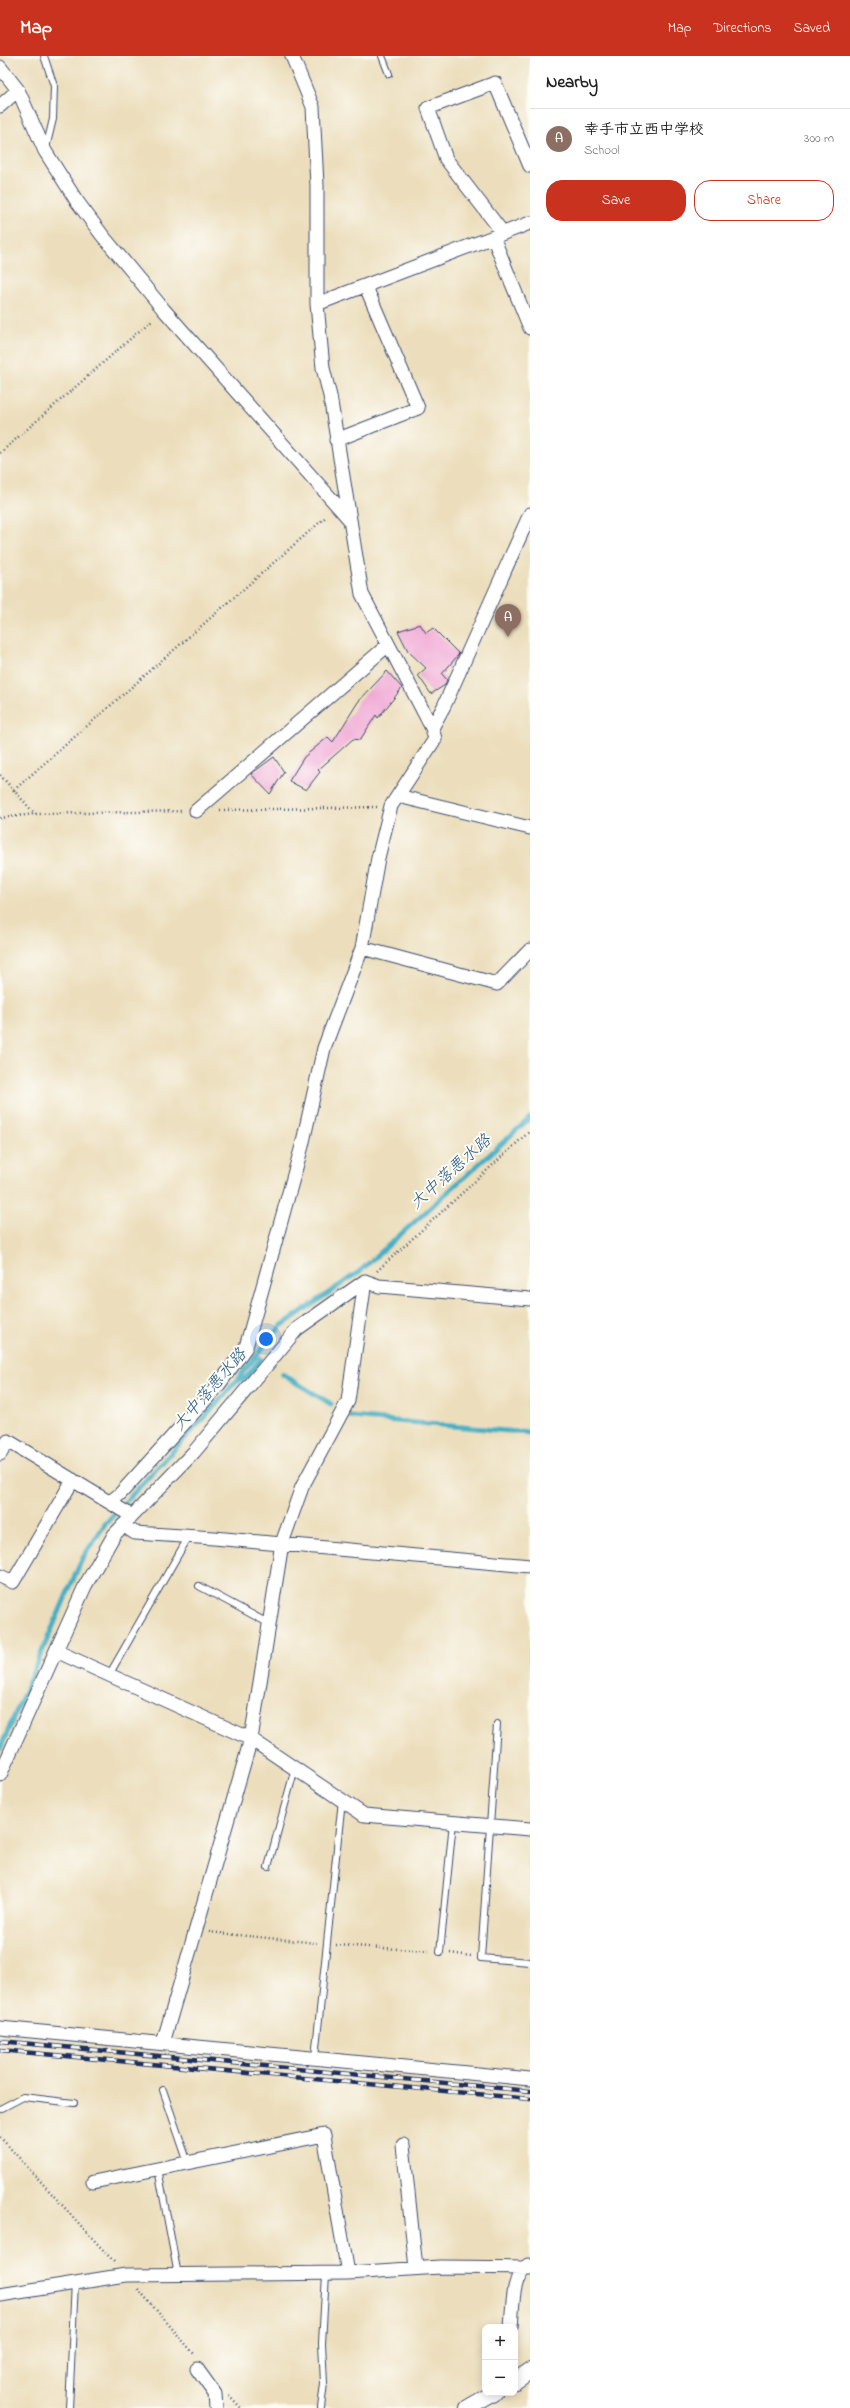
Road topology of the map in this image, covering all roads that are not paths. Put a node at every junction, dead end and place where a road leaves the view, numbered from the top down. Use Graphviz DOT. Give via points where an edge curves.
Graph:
graph roads {
  1 [pos="44,56"];
  2 [pos="292,56"];
  3 [pos="382,56"];
  4 [pos="0,67"];
  5 [pos="389,74"];
  6 [pos="18,90"];
  7 [pos="0,106"];
  8 [pos="45,151"];
  9 [pos="530,166"];
  10 [pos="530,223"];
  11 [pos="498,235"];
  12 [pos="366,287"];
  13 [pos="317,304"];
  14 [pos="530,328"];
  15 [pos="336,440"];
  16 [pos="530,514"];
  17 [pos="350,520"];
  18 [pos="388,645"];
  19 [pos="432,728"];
  20 [pos="398,796"];
  21 [pos="196,811"];
  22 [pos="530,828"];
  23 [pos="362,948"];
  24 [pos="530,950"];
  25 [pos="365,1281"];
  26 [pos="530,1299"];
  27 [pos="4,1439"];
  28 [pos="0,1454"];
  29 [pos="73,1480"];
  30 [pos="110,1502"];
  31 [pos="127,1518"];
  32 [pos="189,1536"];
  33 [pos="282,1543"];
  34 [pos="530,1566"];
  35 [pos="0,1576"];
  36 [pos="199,1586"];
  37 [pos="268,1623"];
  38 [pos="56,1651"];
  39 [pos="109,1675"];
  40 [pos="497,1724"];
  41 [pos="251,1738"];
  42 [pos="295,1768"];
  43 [pos="0,1775"];
  44 [pos="342,1800"];
  45 [pos="453,1822"];
  46 [pos="490,1825"];
  47 [pos="530,1829"];
  48 [pos="268,1867"];
  49 [pos="440,1952"];
  50 [pos="530,1962"];
  51 [pos="0,2028"];
  52 [pos="163,2043"];
  53 [pos="315,2058"];
  54 [pos="530,2078"];
  55 [pos="163,2090"];
  56 [pos="74,2103"];
  57 [pos="0,2109"];
  58 [pos="404,2145"];
  59 [pos="188,2162"];
  60 [pos="158,2169"];
  61 [pos="93,2182"];
  62 [pos="528,2267"];
  63 [pos="416,2268"];
  64 [pos="348,2273"];
  65 [pos="326,2274"];
  66 [pos="178,2275"];
  67 [pos="75,2282"];
  68 [pos="0,2295"];
  69 [pos="511,2324"];
  70 [pos="197,2370"];
  71 [pos="530,2371"];
  72 [pos="518,2379"];
  73 [pos="489,2396"];
  74 [pos="69,2408"];
  75 [pos="216,2408"];
  76 [pos="321,2408"];
  77 [pos="468,2408"];
  1 -- 8 [label="lane" via="54,86 53,119"];
  2 -- 13 [label="street" via="313,107 317,185"];
  3 -- 5 [label="lane"];
  4 -- 6 [label="street"];
  6 -- 7 [label="street"];
  6 -- 8 [label="street"];
  8 -- 17 [label="street" via="80,206 164,310"];
  9 -- 11 [label="street" via="495,83 428,108 446,159"];
  10 -- 11 [label="street"];
  11 -- 12 [label="street"];
  11 -- 14 [label="street"];
  12 -- 13 [label="street"];
  12 -- 15 [label="street" via="418,408"];
  13 -- 15 [label="street" via="323,368"];
  15 -- 17 [label="street"];
  16 -- 19 [label="street"];
  17 -- 18 [label="street" via="362,594"];
  18 -- 19 [label="street"];
  18 -- 21 [label="street"];
  19 -- 20 [label="street" via="435,739"];
  20 -- 22 [label="street"];
  20 -- 23 [label="street" via="391,806 378,858"];
  23 -- 24 [label="street" via="498,984"];
  23 -- 30 [label="street" via="324,1048 302,1146 246,1347 217,1387"];
  25 -- 26 [label="street" via="379,1286"];
  25 -- 31 [label="street" via="297,1329 194,1452"];
  25 -- 33 [label="street" via="348,1401 302,1487"];
  27 -- 28 [label="street"];
  27 -- 29 [label="street"];
  29 -- 30 [label="street"];
  29 -- 35 [label="street" via="13,1582"];
  30 -- 31 [label="street"];
  31 -- 32 [label="street" via="135,1533"];
  31 -- 38 [label="street" via="114,1535 85,1586"];
  32 -- 33 [label="street"];
  32 -- 39 [label="lane"];
  33 -- 34 [label="street"];
  33 -- 37 [label="street"];
  36 -- 37 [label="lane"];
  37 -- 41 [label="street"];
  38 -- 39 [label="street"];
  38 -- 43 [label="street"];
  39 -- 41 [label="street"];
  40 -- 46 [label="lane"];
  41 -- 42 [label="street"];
  41 -- 52 [label="street"];
  42 -- 44 [label="street"];
  42 -- 48 [label="lane"];
  44 -- 45 [label="street" via="364,1815"];
  44 -- 53 [label="lane"];
  45 -- 46 [label="street"];
  45 -- 49 [label="lane"];
  46 -- 47 [label="street"];
  46 -- 50 [label="lane" via="481,1958"];
  51 -- 52 [label="street"];
  52 -- 53 [label="street"];
  53 -- 54 [label="street"];
  55 -- 59 [label="lane"];
  56 -- 57 [label="lane" via="23,2097"];
  58 -- 63 [label="street"];
  59 -- 60 [label="street"];
  59 -- 64 [label="street" via="324,2135"];
  60 -- 61 [label="street"];
  60 -- 66 [label="lane"];
  62 -- 63 [label="street"];
  62 -- 69 [label="street" via="516,2283"];
  63 -- 64 [label="street"];
  64 -- 65 [label="street"];
  65 -- 66 [label="street"];
  65 -- 76 [label="lane" via="322,2343 324,2383"];
  66 -- 67 [label="street" via="126,2275"];
  67 -- 68 [label="street"];
  67 -- 74 [label="lane"];
  70 -- 75 [label="street" via="215,2394"];
  71 -- 72 [label="street"];
  73 -- 77 [label="street"];
}
